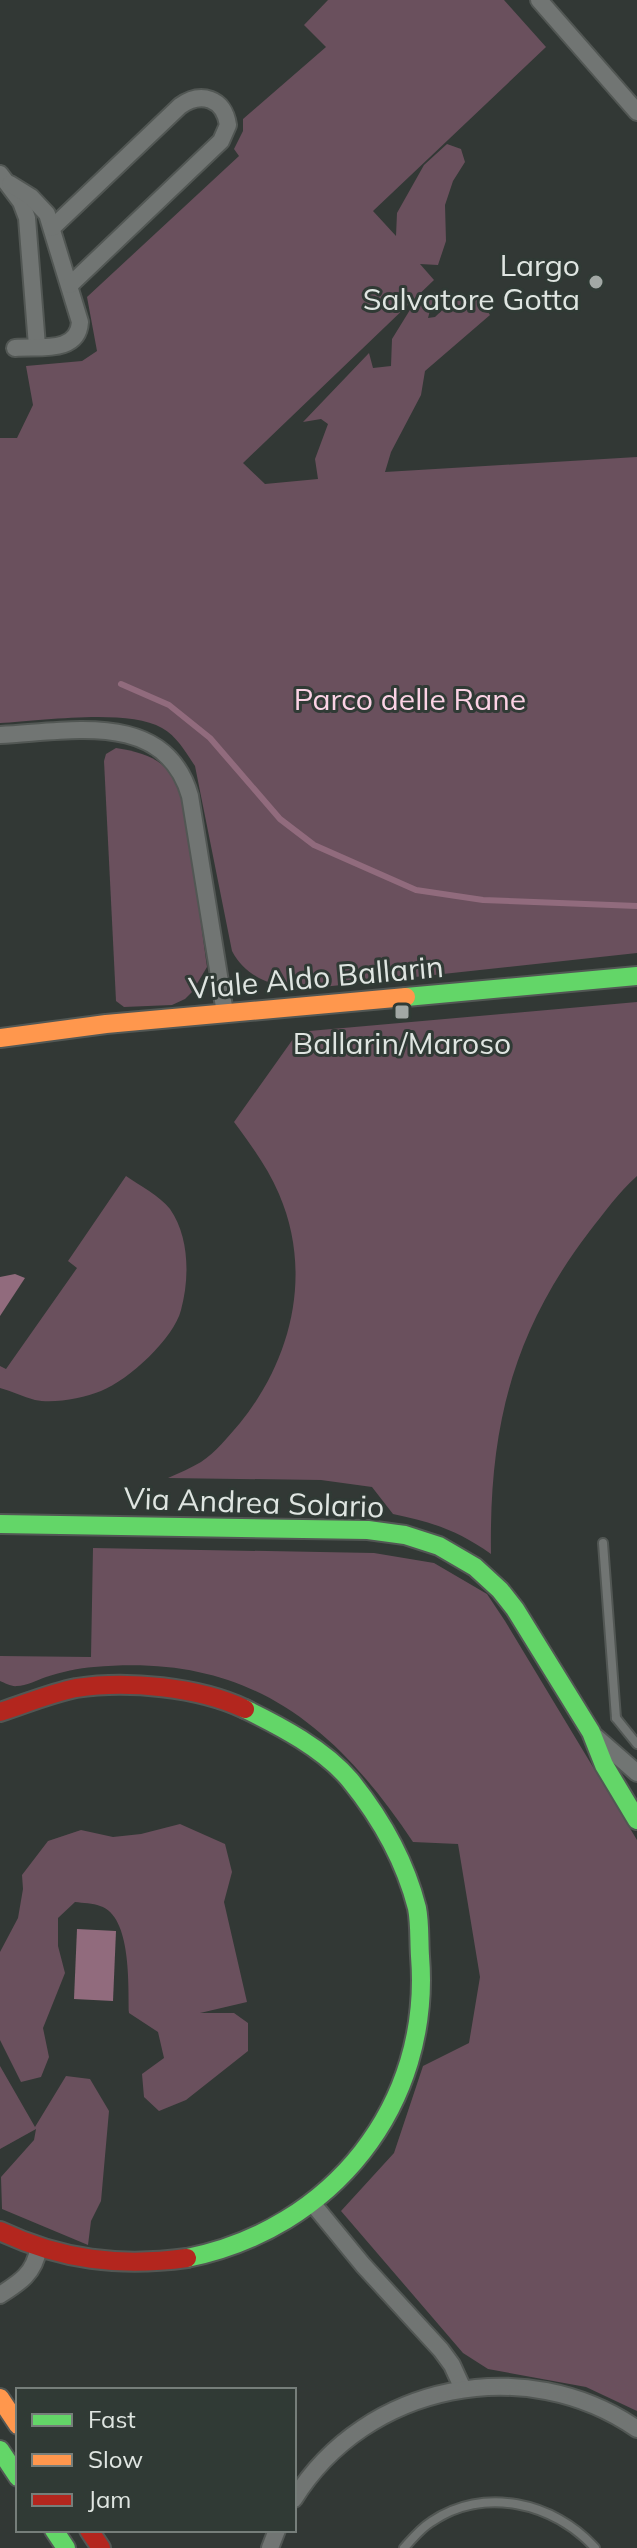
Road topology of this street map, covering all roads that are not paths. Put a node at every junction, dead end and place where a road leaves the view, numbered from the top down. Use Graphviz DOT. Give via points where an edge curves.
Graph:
graph roads {
  1 [pos="539,0"];
  2 [pos="637,112"];
  3 [pos="5,179"];
  4 [pos="52,228"];
  5 [pos="70,285"];
  6 [pos="37,346"];
  7 [pos="15,348"];
  8 [pos="0,735"];
  9 [pos="637,976"];
  10 [pos="225,1013"];
  11 [pos="0,1038"];
  12 [pos="0,1524"];
  13 [pos="603,1543"];
  14 [pos="0,1712"];
  15 [pos="616,1718"];
  16 [pos="591,1732"];
  17 [pos="637,1744"];
  18 [pos="637,1773"];
  19 [pos="637,1820"];
  20 [pos="313,2204"];
  21 [pos="0,2231"];
  22 [pos="38,2249"];
  23 [pos="0,2295"];
  24 [pos="463,2389"];
  25 [pos="0,2398"];
  26 [pos="16,2422"];
  27 [pos="637,2429"];
  28 [pos="0,2450"];
  29 [pos="16,2474"];
  30 [pos="296,2496"];
  31 [pos="404,2548"];
  32 [pos="595,2548"];
  1 -- 2 [label="street"];
  3 -- 4 [label="street" via="40,204"];
  3 -- 6 [label="street" via="21,202 29,229"];
  4 -- 5 [label="street"];
  4 -- 5 [label="street" via="188,100 210,99 224,111 227,130 216,148"];
  5 -- 6 [label="street" via="79,316 77,337 68,345"];
  6 -- 7 [label="street"];
  8 -- 10 [label="street" via="123,733 147,740 170,757 190,796"];
  9 -- 10 [label="street, Viale Aldo Ballarin"];
  10 -- 11 [label="street, Viale Aldo Ballarin"];
  12 -- 16 [label="street, Via Andrea Solario" via="368,1530 429,1541 475,1567 505,1596"];
  13 -- 15 [label="lane"];
  14 -- 20 [label="street" via="48,1694 115,1682 156,1683 211,1694 251,1708 299,1736 342,1772 376,1816 397,1853 416,1910 423,1970 421,2015 406,2073 383,2123 359,2157"];
  15 -- 16 [label="lane"];
  15 -- 17 [label="lane"];
  16 -- 18 [label="street"];
  16 -- 19 [label="street, Via Andrea Solario"];
  20 -- 22 [label="street" via="257,2238 187,2258 118,2264"];
  20 -- 24 [label="street" via="441,2350"];
  21 -- 22 [label="street"];
  22 -- 23 [label="street" via="30,2273"];
  24 -- 27 [label="street" via="507,2386 551,2392 593,2405"];
  24 -- 30 [label="street" via="408,2403 368,2424 325,2460"];
  25 -- 26 [label="street"];
  28 -- 29 [label="street"];
  31 -- 32 [label="lane" via="444,2514 491,2502 549,2514"];
}
